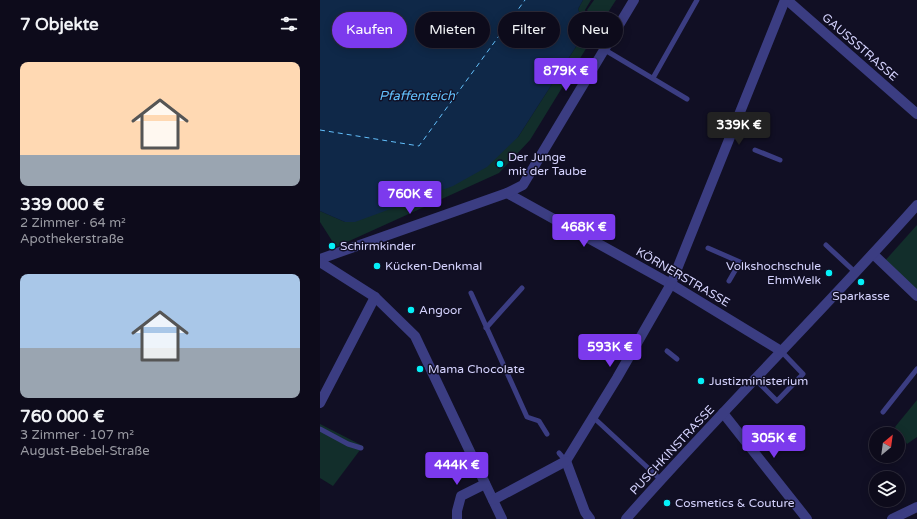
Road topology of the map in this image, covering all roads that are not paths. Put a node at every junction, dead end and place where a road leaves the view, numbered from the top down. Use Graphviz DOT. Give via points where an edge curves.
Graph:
graph roads {
  1 [pos="634,0"];
  2 [pos="697,0"];
  3 [pos="786,0"];
  4 [pos="605,50"];
  5 [pos="653,78"];
  6 [pos="687,99"];
  7 [pos="917,114"];
  8 [pos="755,150"];
  9 [pos="780,160"];
  10 [pos="507,193"];
  11 [pos="917,205"];
  12 [pos="826,246"];
  13 [pos="708,248"];
  14 [pos="873,254"];
  15 [pos="320,258"];
  16 [pos="320,262"];
  17 [pos="856,274"];
  18 [pos="729,281"];
  19 [pos="671,284"];
  20 [pos="522,288"];
  21 [pos="471,293"];
  22 [pos="917,296"];
  23 [pos="375,297"];
  24 [pos="486,328"];
  25 [pos="667,351"];
  26 [pos="781,351"];
  27 [pos="677,359"];
  28 [pos="917,369"];
  29 [pos="755,379"];
  30 [pos="320,403"];
  31 [pos="883,412"];
  32 [pos="723,413"];
  33 [pos="593,417"];
  34 [pos="320,429"];
  35 [pos="548,434"];
  36 [pos="361,448"];
  37 [pos="563,457"];
  38 [pos="661,480"];
  39 [pos="485,484"];
  40 [pos="492,500"];
  41 [pos="917,506"];
  42 [pos="456,519"];
  43 [pos="502,519"];
  44 [pos="590,519"];
  45 [pos="626,519"];
  46 [pos="807,519"];
  47 [pos="892,519"];
  1 -- 4 [label="street"];
  2 -- 5 [label="lane"];
  3 -- 7 [label="street, GAUSSSTRASSE"];
  3 -- 19 [label="street" via="692,240"];
  4 -- 5 [label="lane"];
  4 -- 10 [label="street" via="523,185"];
  5 -- 6 [label="lane"];
  8 -- 9 [label="lane"];
  10 -- 15 [label="street"];
  10 -- 19 [label="street, KÖRNERSTRASSE"];
  11 -- 14 [label="street, PUSCHKINSTRASSE"];
  12 -- 17 [label="lane"];
  13 -- 18 [label="lane" via="740,262"];
  14 -- 17 [label="street, PUSCHKINSTRASSE"];
  14 -- 22 [label="street"];
  16 -- 23 [label="street"];
  17 -- 26 [label="street, PUSCHKINSTRASSE"];
  19 -- 26 [label="street, KÖRNERSTRASSE"];
  19 -- 33 [label="street" via="646,336"];
  20 -- 24 [label="lane"];
  21 -- 24 [label="lane"];
  23 -- 30 [label="street"];
  23 -- 39 [label="street" via="415,336"];
  24 -- 35 [label="lane" via="526,417 539,421"];
  25 -- 27 [label="lane"];
  26 -- 29 [label="street, PUSCHKINSTRASSE"];
  26 -- 29 [label="lane" via="804,374 777,401"];
  28 -- 31 [label="lane"];
  29 -- 32 [label="street, PUSCHKINSTRASSE"];
  32 -- 38 [label="street, PUSCHKINSTRASSE"];
  32 -- 46 [label="street"];
  33 -- 37 [label="street"];
  33 -- 38 [label="lane"];
  34 -- 36 [label="lane"];
  37 -- 40 [label="street"];
  37 -- 44 [label="street"];
  38 -- 45 [label="street, PUSCHKINSTRASSE"];
  39 -- 40 [label="street"];
  39 -- 42 [label="street" via="461,496"];
  40 -- 43 [label="street"];
  41 -- 47 [label="street"];
}
